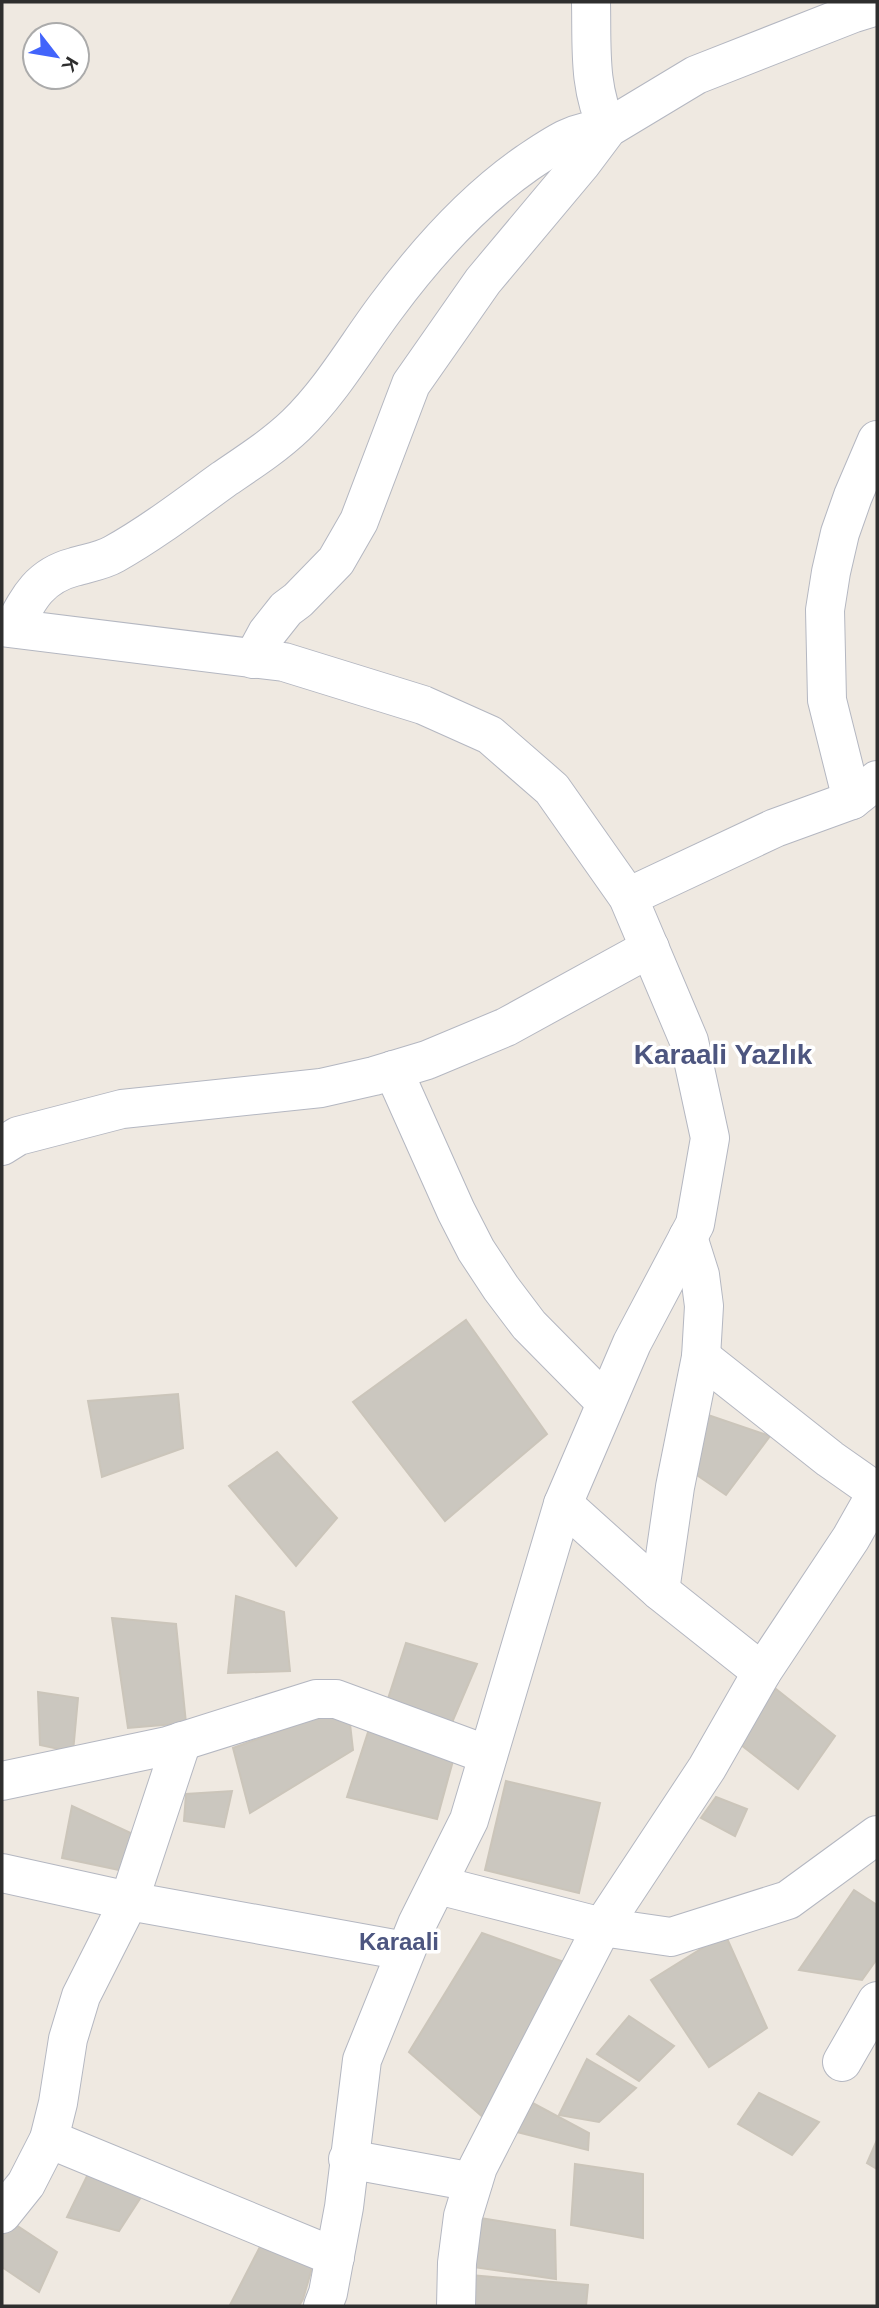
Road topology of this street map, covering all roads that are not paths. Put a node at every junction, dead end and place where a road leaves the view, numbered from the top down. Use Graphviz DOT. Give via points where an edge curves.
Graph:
graph roads {
  1 [pos="591,2"];
  2 [pos="862,7"];
  3 [pos="608,128"];
  4 [pos="877,440"];
  5 [pos="7,628"];
  6 [pos="253,659"];
  7 [pos="864,790"];
  8 [pos="628,897"];
  9 [pos="650,948"];
  10 [pos="393,1070"];
  11 [pos="2,1146"];
  12 [pos="688,1237"];
  13 [pos="701,1357"];
  14 [pos="606,1403"];
  15 [pos="877,1492"];
  16 [pos="562,1504"];
  17 [pos="660,1591"];
  18 [pos="762,1672"];
  19 [pos="182,1741"];
  20 [pos="488,1755"];
  21 [pos="2,1781"];
  22 [pos="870,1851"];
  23 [pos="2,1873"];
  24 [pos="438,1885"];
  25 [pos="130,1901"];
  26 [pos="602,1927"];
  27 [pos="405,1951"];
  28 [pos="877,2001"];
  29 [pos="842,2062"];
  30 [pos="49,2139"];
  31 [pos="348,2158"];
  32 [pos="473,2182"];
  33 [pos="2,2214"];
  34 [pos="330,2291"];
  35 [pos="456,2306"];
  1 -- 3 [label="street" via="593,85"];
  2 -- 3 [label="street" via="696,75"];
  3 -- 5 [label="street" via="561,140 507,177 446,232 386,306 328,390 261,455 110,556 49,578 30,595"];
  3 -- 6 [label="street" via="483,281 411,384 359,521 336,561 286,609"];
  4 -- 7 [label="street" via="841,533 825,610 827,699"];
  5 -- 6 [label="street"];
  6 -- 8 [label="street" via="284,662 423,705 490,735 552,789"];
  7 -- 8 [label="street"];
  8 -- 9 [label="street"];
  9 -- 10 [label="street" via="506,1027"];
  9 -- 12 [label="street" via="690,1041 710,1138 695,1223"];
  10 -- 11 [label="street" via="321,1088 122,1109 18,1136"];
  10 -- 14 [label="street" via="482,1260 529,1325"];
  12 -- 13 [label="street" via="704,1306"];
  12 -- 14 [label="street"];
  13 -- 15 [label="street"];
  13 -- 17 [label="street"];
  14 -- 16 [label="street"];
  15 -- 18 [label="street"];
  16 -- 17 [label="street"];
  16 -- 20 [label="street"];
  17 -- 18 [label="street"];
  18 -- 26 [label="street" via="707,1768"];
  19 -- 20 [label="street" via="316,1699 336,1699"];
  19 -- 21 [label="street"];
  19 -- 25 [label="street"];
  20 -- 24 [label="street" via="469,1820"];
  22 -- 26 [label="street" via="788,1900 671,1937"];
  23 -- 25 [label="street"];
  24 -- 26 [label="street"];
  24 -- 27 [label="street"];
  25 -- 27 [label="street"];
  25 -- 30 [label="street" via="81,1996"];
  26 -- 32 [label="street"];
  27 -- 31 [label="street" via="362,2060"];
  28 -- 29 [label="street"];
  30 -- 33 [label="street" via="26,2184"];
  30 -- 34 [label="street"];
  31 -- 32 [label="street"];
  31 -- 34 [label="street"];
  32 -- 35 [label="street" via="463,2216"];
}
